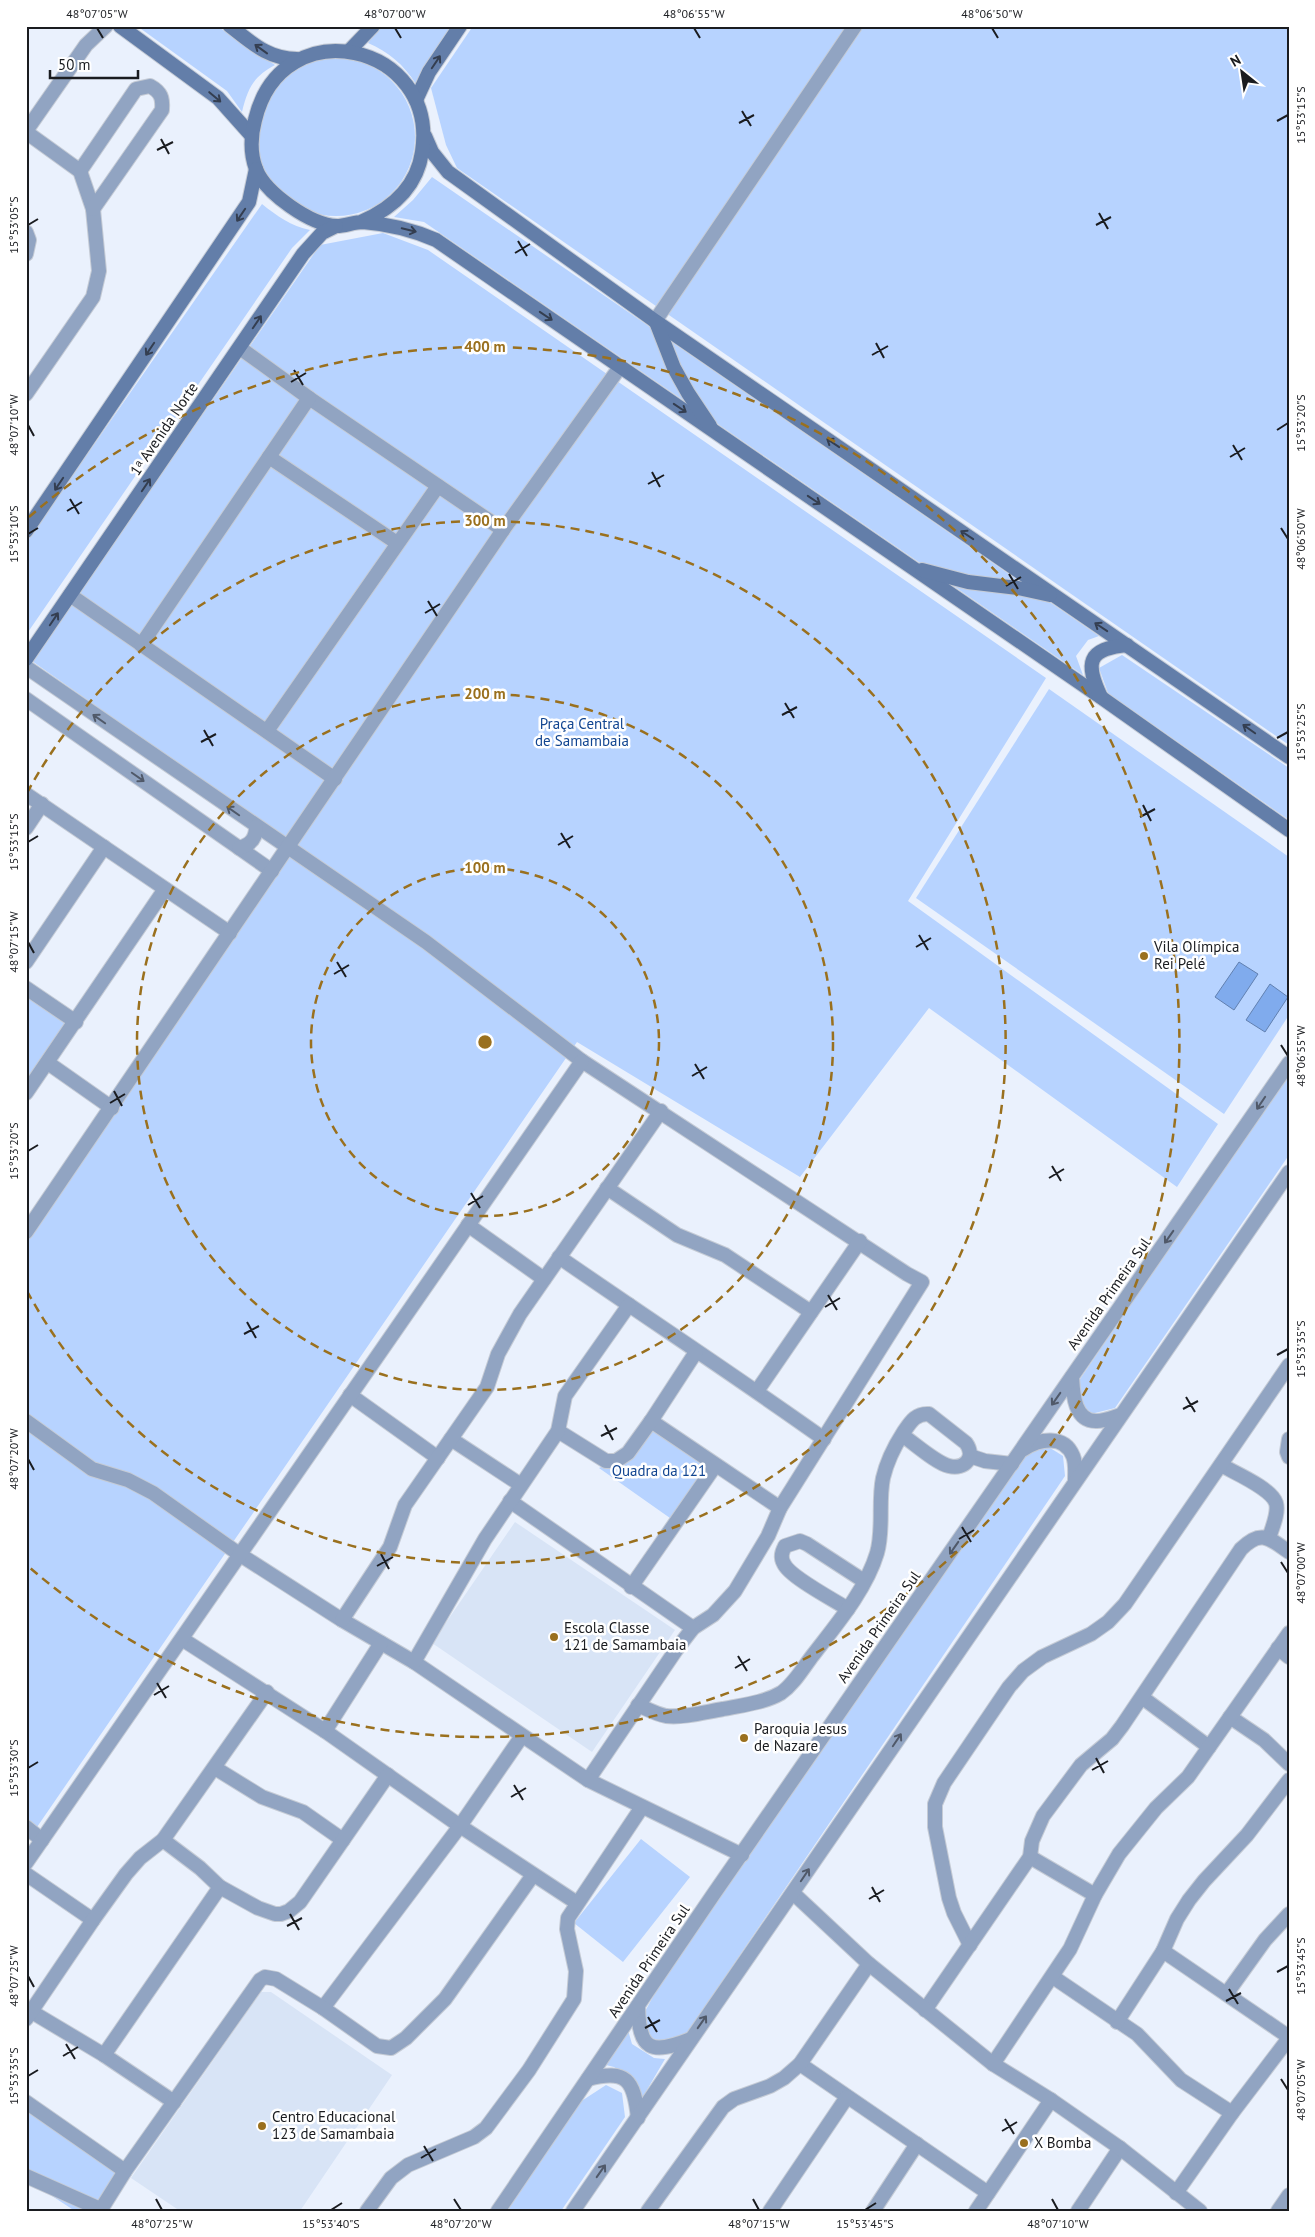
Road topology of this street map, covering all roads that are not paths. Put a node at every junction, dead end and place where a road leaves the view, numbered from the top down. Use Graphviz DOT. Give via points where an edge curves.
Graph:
graph roads {
  1 [pos="91,26"];
  2 [pos="106,26"];
  3 [pos="120,26"];
  4 [pos="230,26"];
  5 [pos="373,26"];
  6 [pos="460,26"];
  7 [pos="855,26"];
  8 [pos="86,45"];
  9 [pos="349,51"];
  10 [pos="297,59"];
  11 [pos="416,100"];
  12 [pos="26,132"];
  13 [pos="251,134"];
  14 [pos="425,136"];
  15 [pos="256,169"];
  16 [pos="80,170"];
  17 [pos="93,209"];
  18 [pos="361,222"];
  19 [pos="336,226"];
  20 [pos="26,232"];
  21 [pos="26,254"];
  22 [pos="655,321"];
  23 [pos="240,348"];
  24 [pos="620,366"];
  25 [pos="26,394"];
  26 [pos="309,398"];
  27 [pos="712,430"];
  28 [pos="270,457"];
  29 [pos="438,486"];
  30 [pos="503,530"];
  31 [pos="26,531"];
  32 [pos="397,543"];
  33 [pos="912,567"];
  34 [pos="70,595"];
  35 [pos="1058,597"];
  36 [pos="141,645"];
  37 [pos="1128,645"];
  38 [pos="26,659"];
  39 [pos="26,667"];
  40 [pos="52,685"];
  41 [pos="1102,698"];
  42 [pos="32,703"];
  43 [pos="267,731"];
  44 [pos="1289,757"];
  45 [pos="334,779"];
  46 [pos="26,794"];
  47 [pos="42,804"];
  48 [pos="256,827"];
  49 [pos="26,828"];
  50 [pos="1289,830"];
  51 [pos="104,847"];
  52 [pos="239,848"];
  53 [pos="288,848"];
  54 [pos="272,871"];
  55 [pos="165,890"];
  56 [pos="230,933"];
  57 [pos="26,962"];
  58 [pos="26,988"];
  59 [pos="76,1022"];
  60 [pos="582,1060"];
  61 [pos="48,1063"];
  62 [pos="1289,1063"];
  63 [pos="26,1093"];
  64 [pos="112,1108"];
  65 [pos="661,1111"];
  66 [pos="1289,1172"];
  67 [pos="607,1188"];
  68 [pos="468,1224"];
  69 [pos="26,1232"];
  70 [pos="860,1242"];
  71 [pos="559,1257"];
  72 [pos="544,1279"];
  73 [pos="629,1305"];
  74 [pos="811,1312"];
  75 [pos="696,1352"];
  76 [pos="1289,1365"];
  77 [pos="1072,1377"];
  78 [pos="757,1391"];
  79 [pos="350,1395"];
  80 [pos="1121,1415"];
  81 [pos="26,1421"];
  82 [pos="651,1421"];
  83 [pos="558,1430"];
  84 [pos="902,1435"];
  85 [pos="451,1439"];
  86 [pos="824,1439"];
  87 [pos="1289,1439"];
  88 [pos="1021,1451"];
  89 [pos="970,1456"];
  90 [pos="1289,1457"];
  91 [pos="438,1458"];
  92 [pos="1012,1464"];
  93 [pos="1221,1465"];
  94 [pos="715,1466"];
  95 [pos="1075,1480"];
  96 [pos="521,1485"];
  97 [pos="510,1501"];
  98 [pos="780,1508"];
  99 [pos="1269,1538"];
  100 [pos="1289,1552"];
  101 [pos="239,1554"];
  102 [pos="864,1581"];
  103 [pos="631,1587"];
  104 [pos="848,1609"];
  105 [pos="342,1620"];
  106 [pos="693,1628"];
  107 [pos="1289,1633"];
  108 [pos="182,1639"];
  109 [pos="381,1643"];
  110 [pos="1283,1652"];
  111 [pos="414,1662"];
  112 [pos="267,1692"];
  113 [pos="1143,1698"];
  114 [pos="638,1705"];
  115 [pos="1230,1717"];
  116 [pos="325,1731"];
  117 [pos="522,1736"];
  118 [pos="1208,1747"];
  119 [pos="1289,1764"];
  120 [pos="215,1768"];
  121 [pos="388,1775"];
  122 [pos="588,1780"];
  123 [pos="1289,1780"];
  124 [pos="642,1808"];
  125 [pos="460,1826"];
  126 [pos="26,1827"];
  127 [pos="42,1840"];
  128 [pos="163,1840"];
  129 [pos="343,1840"];
  130 [pos="742,1855"];
  131 [pos="1030,1857"];
  132 [pos="26,1863"];
  133 [pos="26,1874"];
  134 [pos="533,1875"];
  135 [pos="220,1887"];
  136 [pos="793,1892"];
  137 [pos="1095,1895"];
  138 [pos="577,1902"];
  139 [pos="1289,1914"];
  140 [pos="93,1920"];
  141 [pos="970,1945"];
  142 [pos="1163,1951"];
  143 [pos="870,1964"];
  144 [pos="1053,1977"];
  145 [pos="1227,1993"];
  146 [pos="638,2006"];
  147 [pos="323,2008"];
  148 [pos="925,2010"];
  149 [pos="29,2015"];
  150 [pos="1117,2022"];
  151 [pos="1289,2037"];
  152 [pos="691,2039"];
  153 [pos="104,2055"];
  154 [pos="800,2064"];
  155 [pos="993,2064"];
  156 [pos="588,2080"];
  157 [pos="847,2097"];
  158 [pos="1051,2100"];
  159 [pos="26,2102"];
  160 [pos="174,2102"];
  161 [pos="1232,2114"];
  162 [pos="638,2118"];
  163 [pos="917,2144"];
  164 [pos="1120,2148"];
  165 [pos="125,2170"];
  166 [pos="26,2176"];
  167 [pos="988,2193"];
  168 [pos="1176,2193"];
  169 [pos="1289,2195"];
  170 [pos="100,2210"];
  171 [pos="367,2211"];
  172 [pos="498,2211"];
  173 [pos="573,2211"];
  174 [pos="648,2211"];
  175 [pos="770,2211"];
  176 [pos="873,2211"];
  177 [pos="976,2211"];
  178 [pos="1078,2211"];
  179 [pos="1200,2211"];
  180 [pos="1278,2211"];
  1 -- 8 [label="street"];
  2 -- 8 [label="street"];
  3 -- 13 [label="main road, one-way" via="218,98"];
  10 -- 4 [label="main road, one-way" via="270,55"];
  5 -- 9 [label="main road"];
  11 -- 6 [label="main road, one-way" via="429,72"];
  7 -- 22 [label="street"];
  8 -- 12 [label="street"];
  9 -- 10 [label="main road" via="322,51"];
  9 -- 11 [label="main road" via="376,60 392,71"];
  10 -- 13 [label="main road" via="279,72 257,111"];
  11 -- 14 [label="main road"];
  12 -- 16 [label="street"];
  13 -- 15 [label="main road"];
  14 -- 18 [label="main road" via="421,164 410,186 397,202"];
  14 -- 22 [label="main road" via="432,152 448,172"];
  15 -- 19 [label="main road" via="292,209"];
  15 -- 31 [label="main road, one-way" via="249,202"];
  16 -- 17 [label="street"];
  16 -- 17 [label="street" via="136,89 150,86 157,90 163,98 162,110"];
  17 -- 25 [label="street" via="98,256 97,286 93,297"];
  18 -- 19 [label="main road"];
  18 -- 24 [label="main road, one-way" via="418,232 436,240"];
  23 -- 19 [label="main road, 1ᵃ Avenida Norte, one-way" via="311,244"];
  20 -- 21 [label="street" via="29,240"];
  22 -- 27 [label="main road" via="674,368"];
  35 -- 22 [label="main road, one-way"];
  23 -- 26 [label="street"];
  34 -- 23 [label="main road, 1ᵃ Avenida Norte, one-way"];
  24 -- 27 [label="main road, one-way"];
  24 -- 30 [label="street"];
  26 -- 28 [label="street"];
  26 -- 29 [label="street"];
  27 -- 33 [label="main road, one-way"];
  28 -- 32 [label="street"];
  28 -- 36 [label="street"];
  29 -- 30 [label="street"];
  29 -- 32 [label="street"];
  30 -- 45 [label="street"];
  32 -- 43 [label="street"];
  33 -- 35 [label="main road" via="968,582"];
  33 -- 41 [label="main road"];
  34 -- 36 [label="street"];
  38 -- 34 [label="main road, 1ᵃ Avenida Norte, one-way"];
  37 -- 35 [label="main road, one-way"];
  36 -- 43 [label="street"];
  37 -- 41 [label="main road" via="1109,647 1094,657 1091,667 1093,679"];
  44 -- 37 [label="main road, one-way"];
  39 -- 40 [label="street"];
  40 -- 42 [label="street"];
  48 -- 40 [label="street, one-way"];
  41 -- 50 [label="main road"];
  42 -- 52 [label="street, one-way"];
  43 -- 45 [label="street"];
  45 -- 53 [label="street"];
  46 -- 47 [label="street"];
  47 -- 49 [label="street"];
  47 -- 51 [label="street"];
  48 -- 52 [label="street" via="252,841"];
  48 -- 53 [label="street"];
  51 -- 55 [label="street"];
  51 -- 57 [label="street"];
  52 -- 54 [label="street"];
  53 -- 54 [label="street"];
  53 -- 60 [label="street" via="426,942"];
  54 -- 56 [label="street"];
  55 -- 56 [label="street"];
  55 -- 59 [label="street"];
  56 -- 64 [label="street"];
  58 -- 59 [label="street"];
  59 -- 61 [label="street"];
  60 -- 65 [label="street"];
  60 -- 68 [label="street"];
  61 -- 63 [label="street"];
  61 -- 64 [label="street"];
  62 -- 77 [label="street, Avenida Primeira Sul, one-way"];
  64 -- 69 [label="street"];
  65 -- 67 [label="street"];
  65 -- 70 [label="street"];
  66 -- 80 [label="street"];
  67 -- 71 [label="street"];
  67 -- 74 [label="street" via="676,1235 726,1255"];
  68 -- 72 [label="street"];
  68 -- 79 [label="street"];
  70 -- 74 [label="street"];
  70 -- 86 [label="street" via="922,1282"];
  71 -- 72 [label="street"];
  71 -- 73 [label="street"];
  72 -- 85 [label="street" via="506,1338 487,1387"];
  73 -- 75 [label="street"];
  73 -- 83 [label="street" via="565,1396"];
  74 -- 78 [label="street"];
  75 -- 78 [label="street"];
  75 -- 82 [label="street"];
  76 -- 93 [label="street"];
  77 -- 80 [label="street" via="1075,1402 1085,1417 1098,1421"];
  77 -- 88 [label="street, Avenida Primeira Sul, one-way"];
  78 -- 86 [label="street"];
  79 -- 91 [label="street"];
  79 -- 101 [label="street"];
  80 -- 95 [label="street"];
  81 -- 101 [label="street" via="92,1470 128,1480 153,1493"];
  82 -- 83 [label="street" via="628,1452 612,1462 598,1457"];
  82 -- 94 [label="street"];
  83 -- 96 [label="street"];
  84 -- 89 [label="street" via="946,1466 960,1466"];
  84 -- 89 [label="street" via="911,1421 929,1414 966,1443 971,1450"];
  84 -- 102 [label="street" via="882,1479 877,1553"];
  85 -- 91 [label="street"];
  85 -- 96 [label="street"];
  86 -- 98 [label="street"];
  87 -- 90 [label="street"];
  88 -- 92 [label="street, Avenida Primeira Sul"];
  88 -- 95 [label="street" via="1038,1441 1063,1444 1073,1455"];
  89 -- 92 [label="street"];
  91 -- 105 [label="street" via="405,1504 390,1547"];
  92 -- 130 [label="street, Avenida Primeira Sul, one-way"];
  93 -- 99 [label="street" via="1267,1491 1276,1503 1276,1516"];
  93 -- 141 [label="street" via="1125,1604 1091,1634 1042,1657 1023,1671 944,1783 935,1804 934,1827 949,1898"];
  94 -- 98 [label="street"];
  94 -- 103 [label="street"];
  136 -- 95 [label="street, one-way"];
  96 -- 97 [label="street"];
  97 -- 103 [label="street"];
  97 -- 111 [label="street"];
  98 -- 106 [label="street" via="768,1536 735,1590 713,1615"];
  99 -- 100 [label="street"];
  99 -- 113 [label="street" via="1255,1537 1240,1549"];
  101 -- 105 [label="street"];
  101 -- 108 [label="street"];
  102 -- 104 [label="street"];
  102 -- 104 [label="street" via="807,1544 800,1541 785,1546 782,1559 789,1572"];
  103 -- 106 [label="street"];
  104 -- 114 [label="street" via="794,1680 782,1692 768,1699 667,1716"];
  105 -- 109 [label="street"];
  106 -- 114 [label="street"];
  107 -- 110 [label="street"];
  108 -- 112 [label="street"];
  108 -- 127 [label="street"];
  109 -- 111 [label="street"];
  109 -- 116 [label="street"];
  110 -- 115 [label="street"];
  111 -- 117 [label="street"];
  112 -- 116 [label="street"];
  112 -- 120 [label="street"];
  113 -- 118 [label="street"];
  113 -- 131 [label="street" via="1112,1739 1081,1765 1043,1816 1032,1840"];
  114 -- 122 [label="street"];
  115 -- 118 [label="street"];
  115 -- 119 [label="street" via="1264,1740"];
  116 -- 121 [label="street"];
  117 -- 122 [label="street"];
  117 -- 125 [label="street"];
  118 -- 137 [label="street" via="1188,1777 1156,1808 1124,1847"];
  120 -- 128 [label="street"];
  120 -- 129 [label="street" via="262,1797 303,1812"];
  121 -- 125 [label="street"];
  121 -- 129 [label="street"];
  122 -- 124 [label="street"];
  123 -- 142 [label="street" via="1247,1835 1189,1900"];
  124 -- 130 [label="street"];
  124 -- 138 [label="street"];
  125 -- 134 [label="street"];
  125 -- 147 [label="street"];
  126 -- 127 [label="street"];
  127 -- 132 [label="street"];
  128 -- 135 [label="street"];
  128 -- 140 [label="street" via="140,1858"];
  129 -- 135 [label="street" via="300,1902 285,1913 267,1911"];
  130 -- 146 [label="street, Avenida Primeira Sul"];
  131 -- 137 [label="street"];
  131 -- 141 [label="street"];
  133 -- 140 [label="street"];
  134 -- 138 [label="street"];
  134 -- 147 [label="street" via="445,1999 399,2044 391,2048 377,2046"];
  135 -- 153 [label="street"];
  136 -- 143 [label="street"];
  152 -- 136 [label="street, one-way"];
  137 -- 144 [label="street" via="1083,1925"];
  138 -- 171 [label="street" via="568,1918 567,1929 576,1971 574,1999 529,2070 486,2128 474,2137 408,2165 391,2178"];
  139 -- 145 [label="street" via="1265,1940"];
  140 -- 149 [label="street"];
  141 -- 148 [label="street"];
  142 -- 145 [label="street"];
  142 -- 150 [label="street"];
  143 -- 148 [label="street"];
  143 -- 154 [label="street"];
  144 -- 150 [label="street"];
  144 -- 155 [label="street"];
  145 -- 151 [label="street"];
  146 -- 152 [label="street" via="639,2025 648,2045 656,2049 667,2048"];
  146 -- 156 [label="street, Avenida Primeira Sul"];
  147 -- 160 [label="street" via="276,1979 265,1976 255,1984"];
  148 -- 155 [label="street"];
  149 -- 153 [label="street"];
  150 -- 161 [label="street" via="1137,2034 1181,2080"];
  151 -- 161 [label="street"];
  152 -- 162 [label="street"];
  153 -- 160 [label="street"];
  154 -- 157 [label="street"];
  154 -- 174 [label="street" via="770,2086 734,2099 723,2107"];
  155 -- 158 [label="street"];
  156 -- 162 [label="street" via="615,2075 626,2078 636,2097"];
  156 -- 172 [label="street, Avenida Primeira Sul"];
  157 -- 163 [label="street"];
  157 -- 175 [label="street"];
  158 -- 164 [label="street"];
  158 -- 167 [label="street"];
  159 -- 165 [label="street"];
  160 -- 165 [label="street"];
  161 -- 168 [label="street"];
  173 -- 162 [label="street, one-way"];
  163 -- 167 [label="street"];
  163 -- 176 [label="street"];
  164 -- 168 [label="street"];
  164 -- 178 [label="street"];
  165 -- 170 [label="street"];
  166 -- 170 [label="street"];
  167 -- 177 [label="street"];
  168 -- 179 [label="street"];
  169 -- 180 [label="street"];
}
